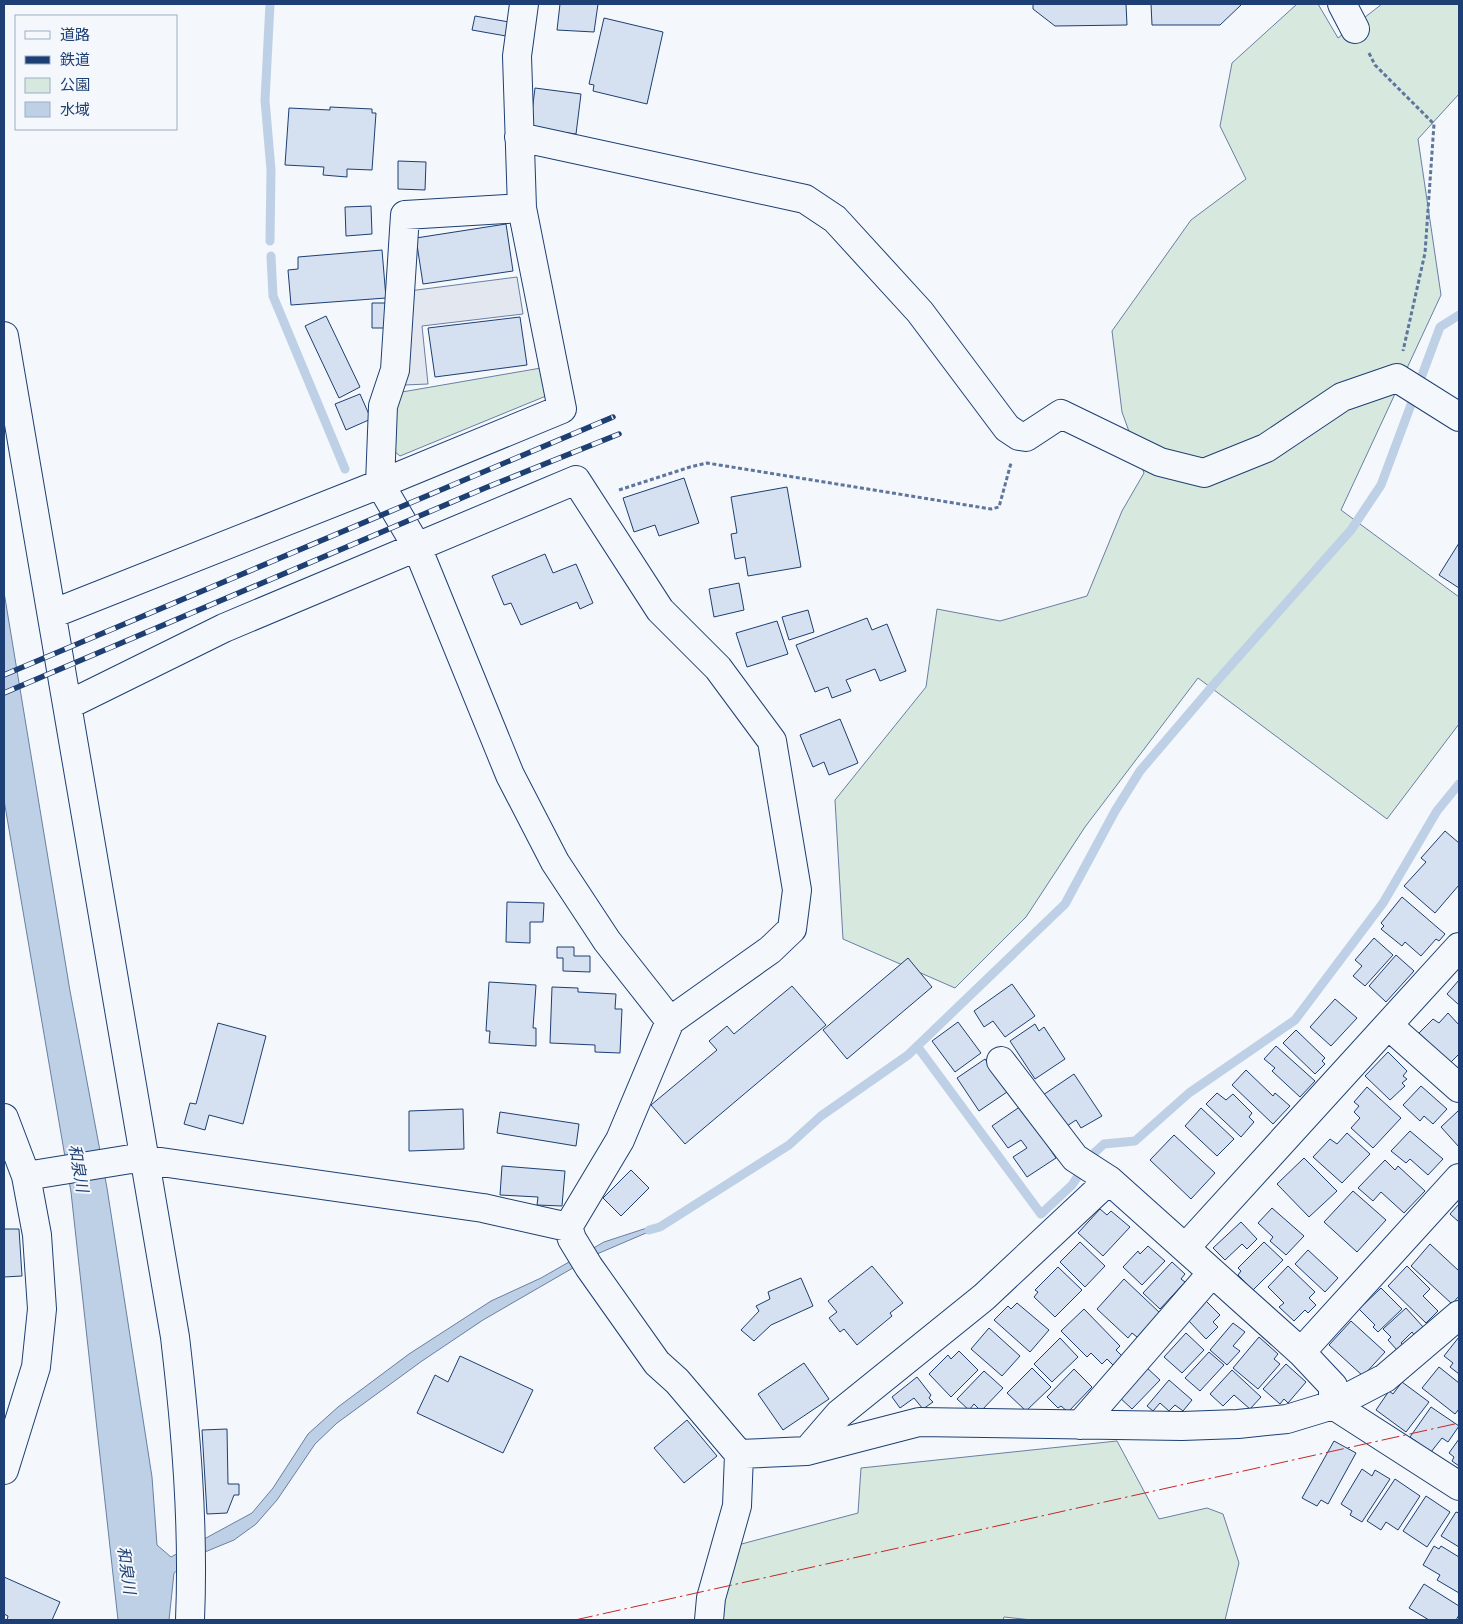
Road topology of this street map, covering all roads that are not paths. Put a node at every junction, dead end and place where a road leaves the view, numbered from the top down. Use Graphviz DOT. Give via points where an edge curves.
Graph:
graph roads {
  1 [pos="524,4"];
  2 [pos="1342,4"];
  3 [pos="1355,29"];
  4 [pos="519,137"];
  5 [pos="522,208"];
  6 [pos="4,336"];
  7 [pos="1459,418"];
  8 [pos="380,484"];
  9 [pos="417,547"];
  10 [pos="52,614"];
  11 [pos="68,705"];
  12 [pos="1459,947"];
  13 [pos="670,1021"];
  14 [pos="1388,1026"];
  15 [pos="1001,1061"];
  16 [pos="1459,1088"];
  17 [pos="4,1118"];
  18 [pos="135,1160"];
  19 [pos="26,1176"];
  20 [pos="1459,1178"];
  21 [pos="1108,1180"];
  22 [pos="570,1233"];
  23 [pos="1185,1248"];
  24 [pos="1212,1273"];
  25 [pos="1459,1315"];
  26 [pos="1301,1352"];
  27 [pos="1333,1405"];
  28 [pos="1080,1425"];
  29 [pos="807,1451"];
  30 [pos="738,1454"];
  31 [pos="4,1470"];
  32 [pos="1459,1486"];
  33 [pos="190,1620"];
  34 [pos="709,1620"];
  1 -- 4 [label="street" via="517,56"];
  2 -- 3 [label="street"];
  4 -- 5 [label="street"];
  4 -- 7 [label="street" via="805,198 835,219 920,312 1007,428 1019,436 1026,437 1061,414 1160,462 1204,473 1266,448 1342,397 1411,386"];
  5 -- 8 [label="street" via="405,215 395,370 383,406"];
  5 -- 8 [label="street" via="562,408"];
  6 -- 10 [label="street"];
  8 -- 9 [label="street"];
  8 -- 10 [label="street"];
  9 -- 11 [label="street" via="224,628"];
  9 -- 13 [label="street" via="510,775 555,862 607,940"];
  9 -- 13 [label="street" via="576,480 660,610 718,668 772,741 797,890 792,929 770,950"];
  10 -- 11 [label="street"];
  11 -- 18 [label="street"];
  12 -- 14 [label="street"];
  13 -- 22 [label="street" via="620,1140"];
  14 -- 16 [label="street"];
  14 -- 23 [label="street"];
  15 -- 21 [label="street" via="1075,1158"];
  17 -- 19 [label="street"];
  18 -- 19 [label="street"];
  18 -- 22 [label="street" via="483,1208"];
  18 -- 33 [label="street" via="175,1337 186,1437 192,1579"];
  19 -- 31 [label="street" via="37,1235 42,1309 36,1367"];
  20 -- 26 [label="street"];
  21 -- 23 [label="street"];
  21 -- 29 [label="street" via="984,1297 840,1414"];
  22 -- 30 [label="street" via="589,1267 657,1363 677,1381"];
  23 -- 24 [label="street"];
  24 -- 26 [label="street"];
  24 -- 28 [label="street"];
  25 -- 27 [label="street" via="1385,1378"];
  26 -- 27 [label="street" via="1333,1386"];
  27 -- 28 [label="street" via="1287,1419 1238,1424"];
  27 -- 32 [label="street"];
  28 -- 29 [label="street" via="919,1422"];
  29 -- 30 [label="street"];
  30 -- 34 [label="street" via="737,1506 711,1598"];
}
